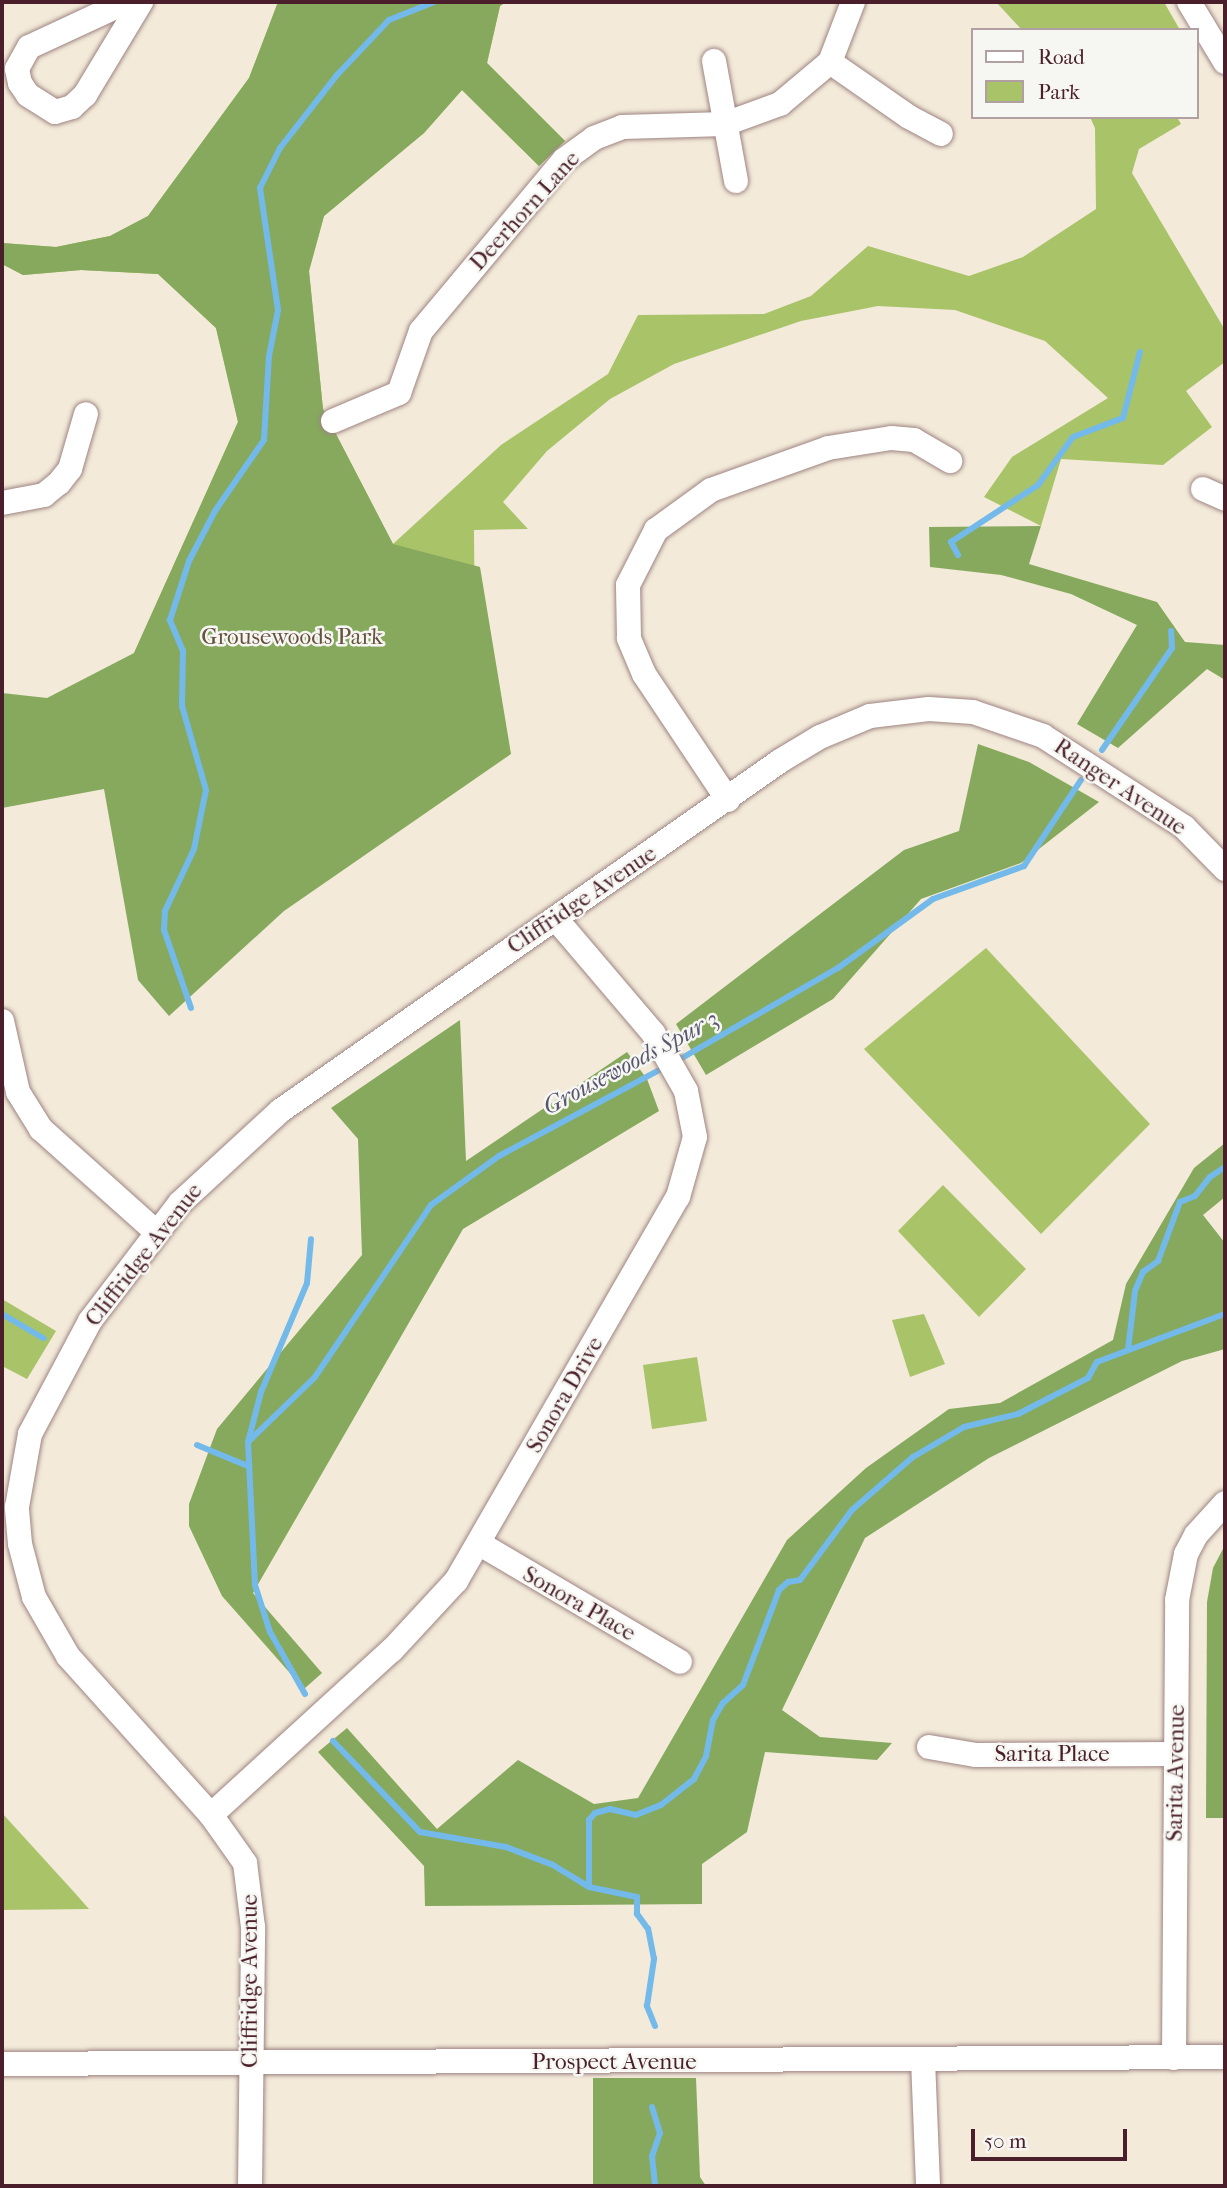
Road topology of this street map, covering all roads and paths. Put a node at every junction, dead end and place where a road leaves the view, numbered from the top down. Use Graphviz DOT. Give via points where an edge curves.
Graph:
graph roads {
  1 [pos="126,2"];
  2 [pos="141,2"];
  3 [pos="853,2"];
  4 [pos="1189,2"];
  5 [pos="714,61"];
  6 [pos="830,62"];
  7 [pos="1225,62"];
  8 [pos="725,124"];
  9 [pos="941,134"];
  10 [pos="736,181"];
  11 [pos="86,414"];
  12 [pos="333,421"];
  13 [pos="950,461"];
  14 [pos="2,503"];
  15 [pos="1043,736"];
  16 [pos="728,800"];
  17 [pos="1225,869"];
  18 [pos="556,919"];
  19 [pos="2,1021"];
  20 [pos="156,1232"];
  21 [pos="1225,1503"];
  22 [pos="480,1544"];
  23 [pos="680,1662"];
  24 [pos="929,1747"];
  25 [pos="1176,1754"];
  26 [pos="211,1815"];
  27 [pos="1225,2057"];
  28 [pos="1174,2058"];
  29 [pos="923,2060"];
  30 [pos="2,2064"];
  31 [pos="251,2064"];
  32 [pos="250,2186"];
  33 [pos="928,2186"];
  1 -- 2 [label="street" via="29,47 18,69 19,83 28,95 55,111 72,107 85,95"];
  3 -- 6 [label="street, Deerhorn Lane"];
  4 -- 7 [label="street"];
  5 -- 8 [label="street"];
  6 -- 8 [label="street, Deerhorn Lane" via="780,104"];
  6 -- 9 [label="street"];
  8 -- 10 [label="street"];
  8 -- 12 [label="street, Deerhorn Lane" via="651,123 594,138 560,165 421,331 399,393"];
  11 -- 14 [label="street" via="70,469 59,483 44,495"];
  13 -- 16 [label="street" via="914,440 877,439 828,448 711,490 656,530 628,585 629,638 644,674"];
  15 -- 16 [label="street, Cliffridge Avenue" via="973,712 929,709 870,716 820,737"];
  15 -- 17 [label="street, Ranger Avenue" via="1184,827"];
  16 -- 18 [label="street, Cliffridge Avenue"];
  18 -- 20 [label="street, Cliffridge Avenue" via="280,1111 202,1180"];
  18 -- 22 [label="street, Sonora Drive" via="596,961 670,1059 692,1108 695,1137 678,1197"];
  19 -- 20 [label="street" via="18,1092 41,1129"];
  20 -- 26 [label="street, Cliffridge Avenue" via="90,1321 30,1434 17,1507 20,1544 34,1597 68,1656"];
  21 -- 25 [label="street, Sarita Avenue" via="1196,1535 1181,1576"];
  22 -- 23 [label="street, Sonora Place"];
  22 -- 26 [label="street, Sonora Drive" via="428,1615"];
  24 -- 25 [label="street, Sarita Place" via="976,1755"];
  25 -- 28 [label="street, Sarita Avenue"];
  26 -- 31 [label="street, Cliffridge Avenue" via="240,1852 249,1876"];
  27 -- 28 [label="street, Prospect Avenue"];
  28 -- 29 [label="street, Prospect Avenue"];
  29 -- 31 [label="street, Prospect Avenue"];
  29 -- 33 [label="street"];
  30 -- 31 [label="street, Prospect Avenue"];
  31 -- 32 [label="street, Cliffridge Avenue"];
}
